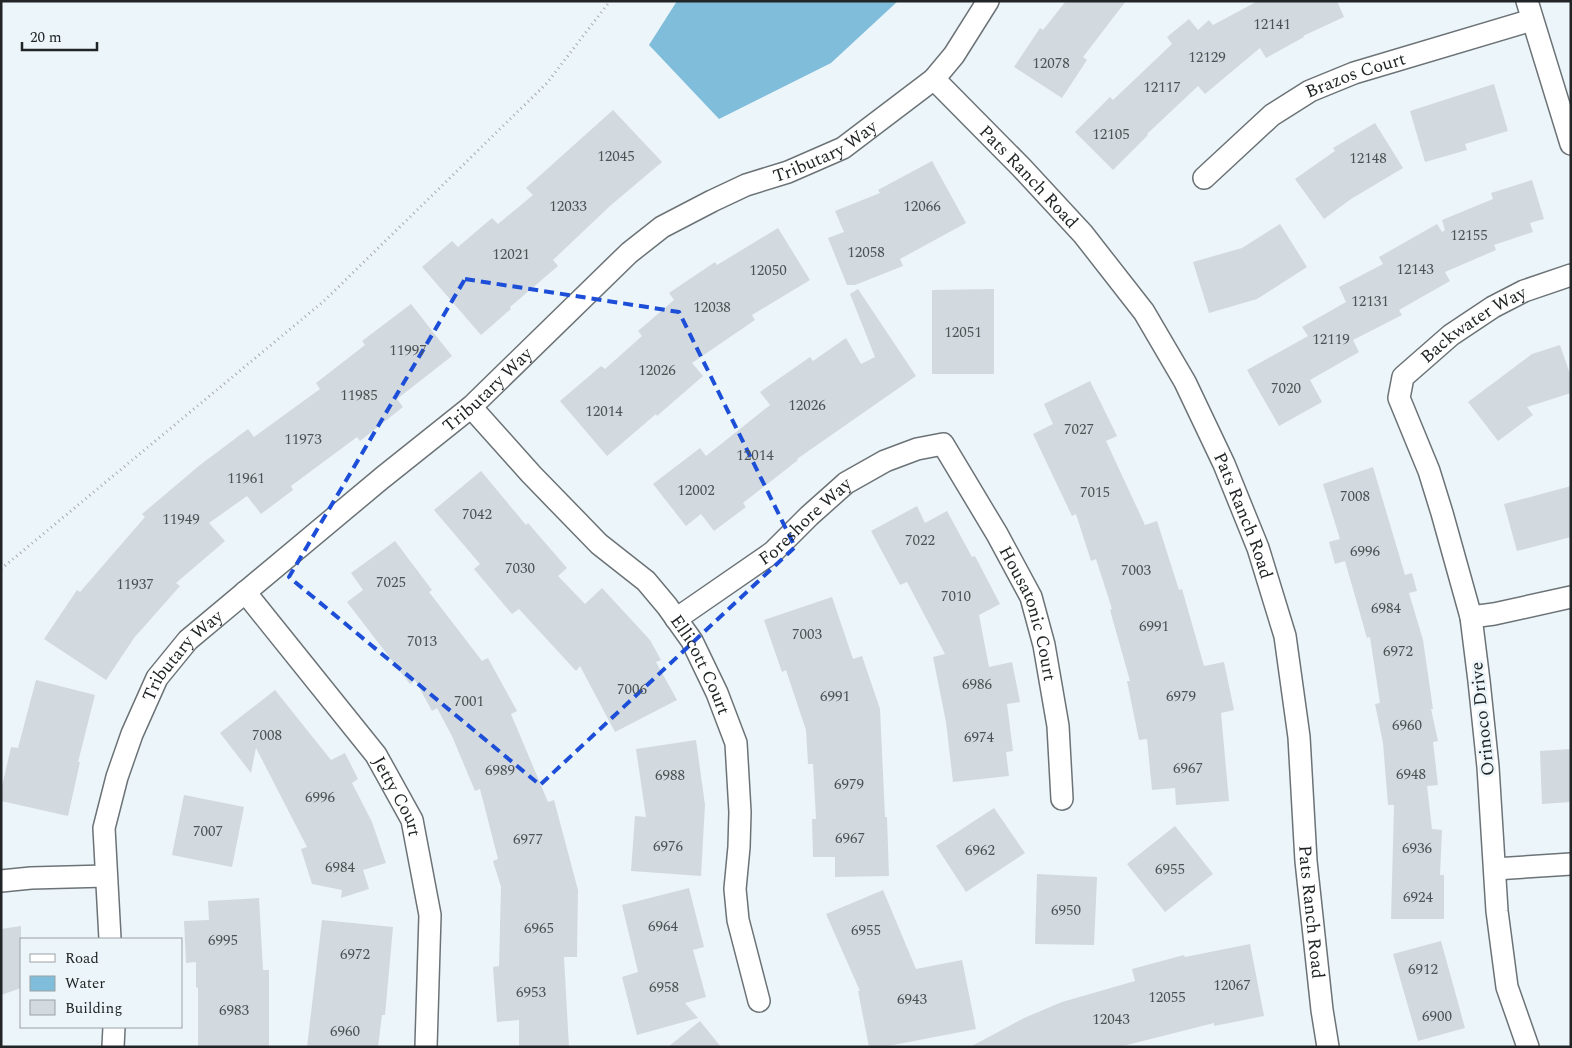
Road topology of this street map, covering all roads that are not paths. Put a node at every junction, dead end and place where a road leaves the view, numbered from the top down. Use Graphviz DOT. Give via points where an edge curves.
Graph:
graph roads {
  1 [pos="988,1"];
  2 [pos="1530,11"];
  3 [pos="934,80"];
  4 [pos="1571,144"];
  5 [pos="1204,178"];
  6 [pos="1571,275"];
  7 [pos="1399,398"];
  8 [pos="471,407"];
  9 [pos="943,444"];
  10 [pos="246,592"];
  11 [pos="1571,597"];
  12 [pos="1471,617"];
  13 [pos="676,619"];
  14 [pos="1062,800"];
  15 [pos="1571,864"];
  16 [pos="1495,868"];
  17 [pos="106,876"];
  18 [pos="1,881"];
  19 [pos="110,938"];
  20 [pos="759,1002"];
  21 [pos="114,1028"];
  22 [pos="113,1047"];
  23 [pos="426,1047"];
  24 [pos="1328,1047"];
  25 [pos="1528,1047"];
  1 -- 3 [label="street, Tributary Way"];
  2 -- 4 [label="street"];
  2 -- 5 [label="street, Brazos Court" via="1310,91 1272,115"];
  3 -- 8 [label="street, Tributary Way" via="843,148 788,172 746,185 662,227 629,253"];
  3 -- 24 [label="street, Pats Ranch Road" via="1083,234 1144,312 1185,382 1224,464 1258,548 1284,636 1299,737 1306,861"];
  6 -- 7 [label="street, Backwater Way" via="1493,307 1451,335 1403,377"];
  7 -- 12 [label="street, Orinoco Drive" via="1429,471"];
  8 -- 10 [label="street, Tributary Way"];
  8 -- 13 [label="street, Ellicott Court" via="599,544 646,581"];
  9 -- 13 [label="street, Foreshore Way" via="886,460 846,483 773,552"];
  9 -- 14 [label="street, Housatonic Court" via="1031,598 1044,645 1058,726"];
  10 -- 17 [label="street, Tributary Way" via="188,640 157,678 116,777 104,828"];
  10 -- 23 [label="street, Jetty Court" via="376,755 412,820 430,915"];
  11 -- 12 [label="street"];
  12 -- 16 [label="street, Orinoco Drive"];
  13 -- 20 [label="street, Ellicott Court" via="692,641 736,743 740,812 735,889 738,920"];
  15 -- 16 [label="street"];
  16 -- 25 [label="street, Orinoco Drive" via="1507,987"];
  17 -- 18 [label="street"];
  17 -- 19 [label="street, Tributary Way"];
  21 -- 22 [label="street"];
}
